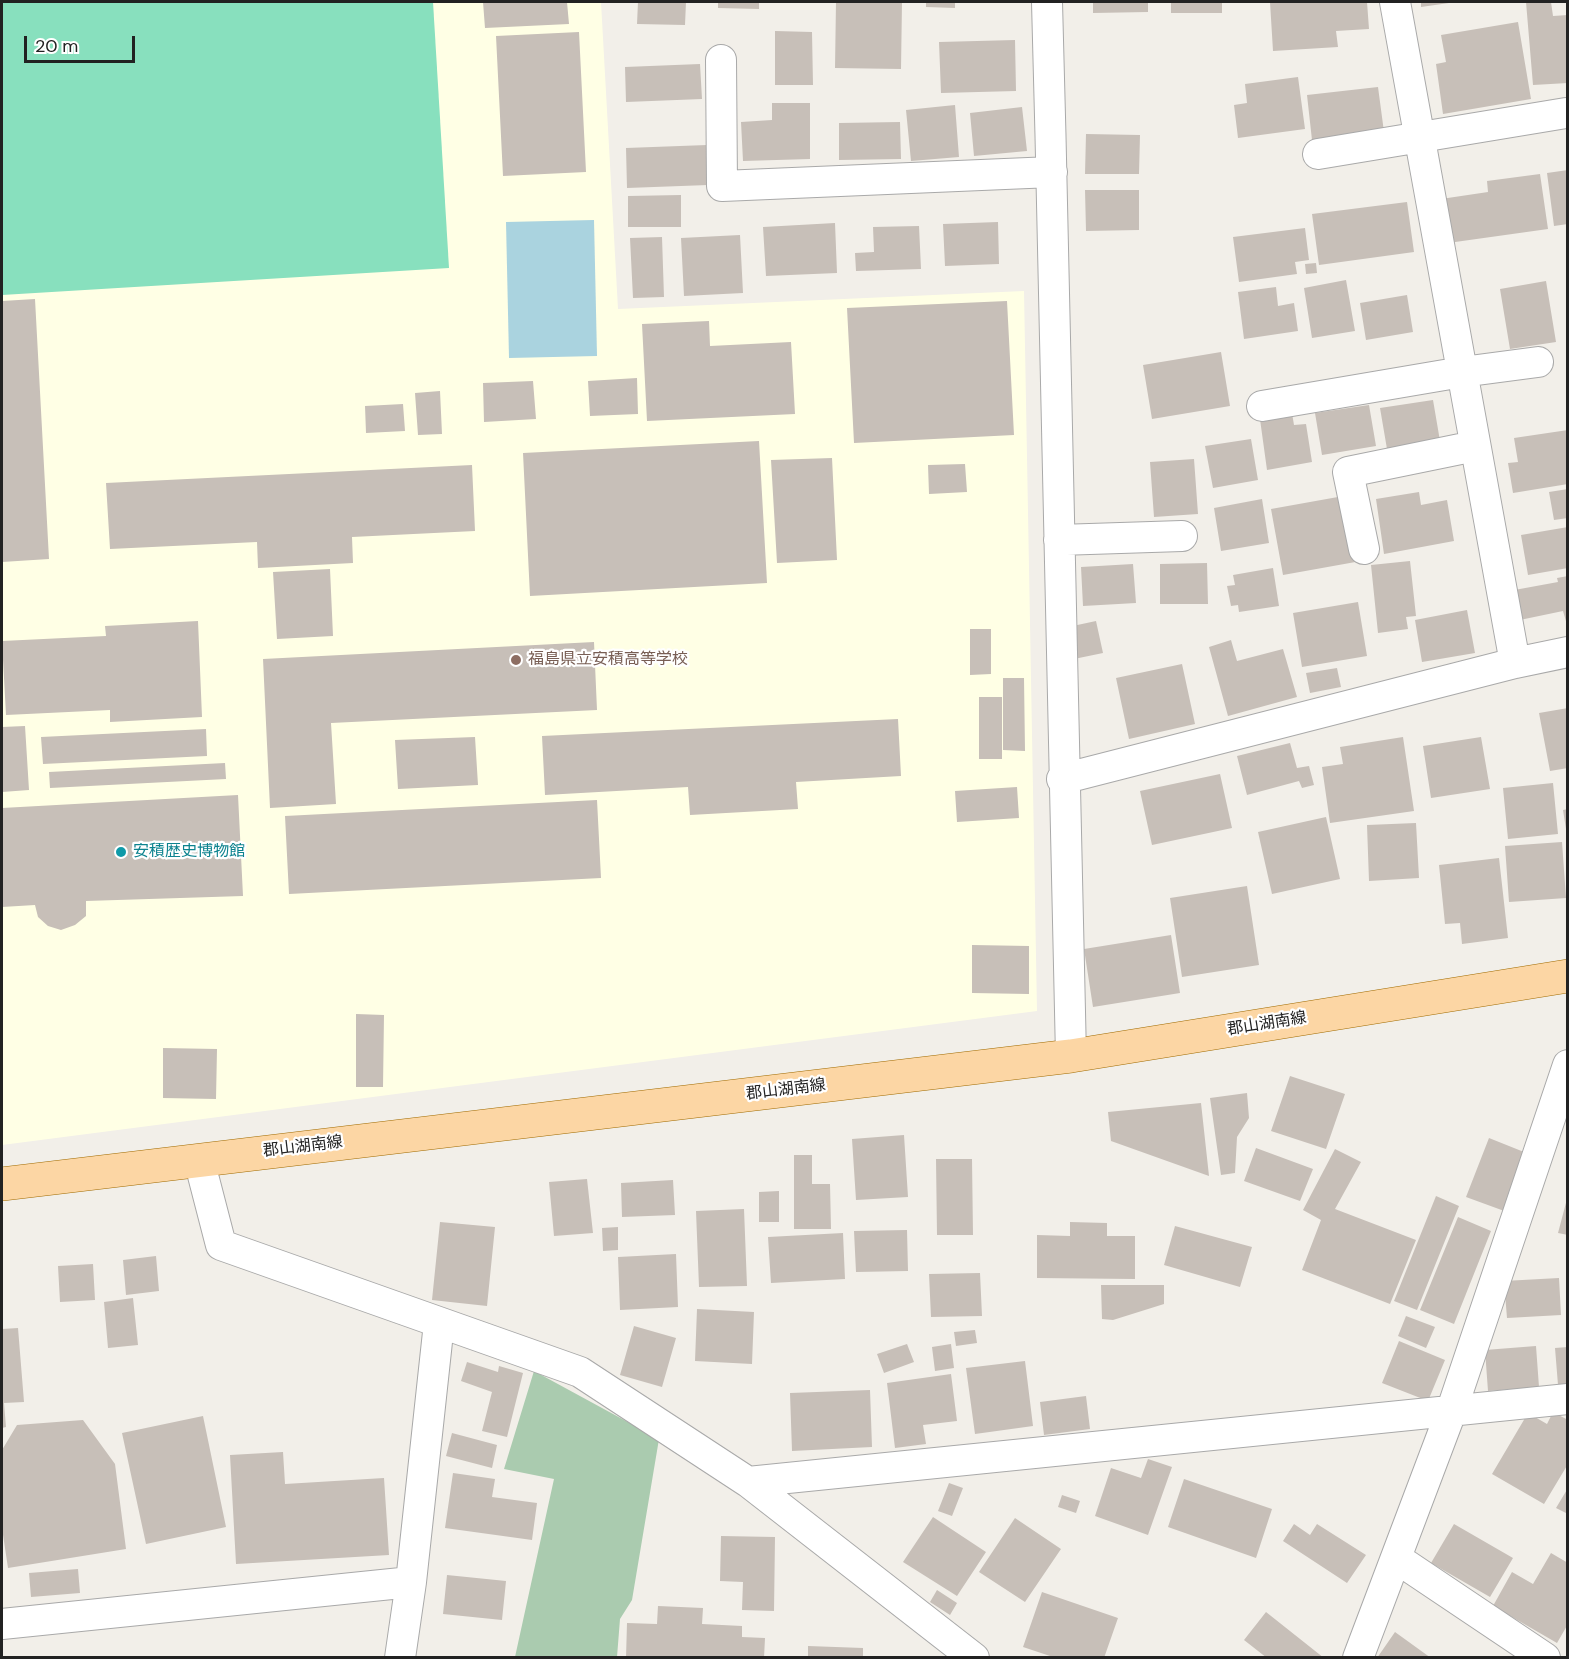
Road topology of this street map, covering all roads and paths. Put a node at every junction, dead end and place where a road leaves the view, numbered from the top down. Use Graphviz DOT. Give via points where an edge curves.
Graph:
graph roads {
  1 [pos="1047,2"];
  2 [pos="1395,2"];
  3 [pos="721,60"];
  4 [pos="1566,113"];
  5 [pos="1420,138"];
  6 [pos="1318,154"];
  7 [pos="1052,172"];
  8 [pos="1538,362"];
  9 [pos="1462,372"];
  10 [pos="1262,406"];
  11 [pos="1475,446"];
  12 [pos="1182,536"];
  13 [pos="1059,540"];
  14 [pos="1364,549"];
  15 [pos="1568,652"];
  16 [pos="1515,663"];
  17 [pos="1062,779"];
  18 [pos="1568,975"];
  19 [pos="1071,1056"];
  20 [pos="1568,1065"];
  21 [pos="199,1160"];
  22 [pos="2,1184"];
  23 [pos="439,1323"];
  24 [pos="1568,1400"];
  25 [pos="1451,1412"];
  26 [pos="748,1482"];
  27 [pos="1396,1558"];
  28 [pos="411,1582"];
  29 [pos="2,1624"];
  30 [pos="400,1658"];
  31 [pos="974,1658"];
  32 [pos="1358,1658"];
  33 [pos="1545,1658"];
  1 -- 7 [label="street"];
  2 -- 5 [label="street"];
  3 -- 7 [label="street" via="722,186"];
  4 -- 5 [label="street"];
  5 -- 6 [label="street"];
  5 -- 9 [label="street"];
  7 -- 13 [label="street"];
  8 -- 9 [label="street"];
  9 -- 10 [label="street"];
  9 -- 11 [label="street"];
  11 -- 14 [label="street" via="1348,472"];
  11 -- 16 [label="street"];
  12 -- 13 [label="street"];
  13 -- 17 [label="street"];
  15 -- 16 [label="street"];
  16 -- 17 [label="street"];
  17 -- 19 [label="street"];
  18 -- 19 [label="main road, 郡山湖南線"];
  19 -- 21 [label="main road, 郡山湖南線"];
  20 -- 25 [label="street"];
  21 -- 22 [label="main road, 郡山湖南線"];
  21 -- 23 [label="street" via="221,1245"];
  23 -- 26 [label="street" via="580,1372"];
  23 -- 28 [label="street"];
  24 -- 25 [label="street"];
  25 -- 26 [label="street"];
  25 -- 27 [label="street"];
  26 -- 31 [label="street"];
  27 -- 32 [label="street"];
  27 -- 33 [label="street"];
  28 -- 29 [label="street"];
  28 -- 30 [label="street"];
}
